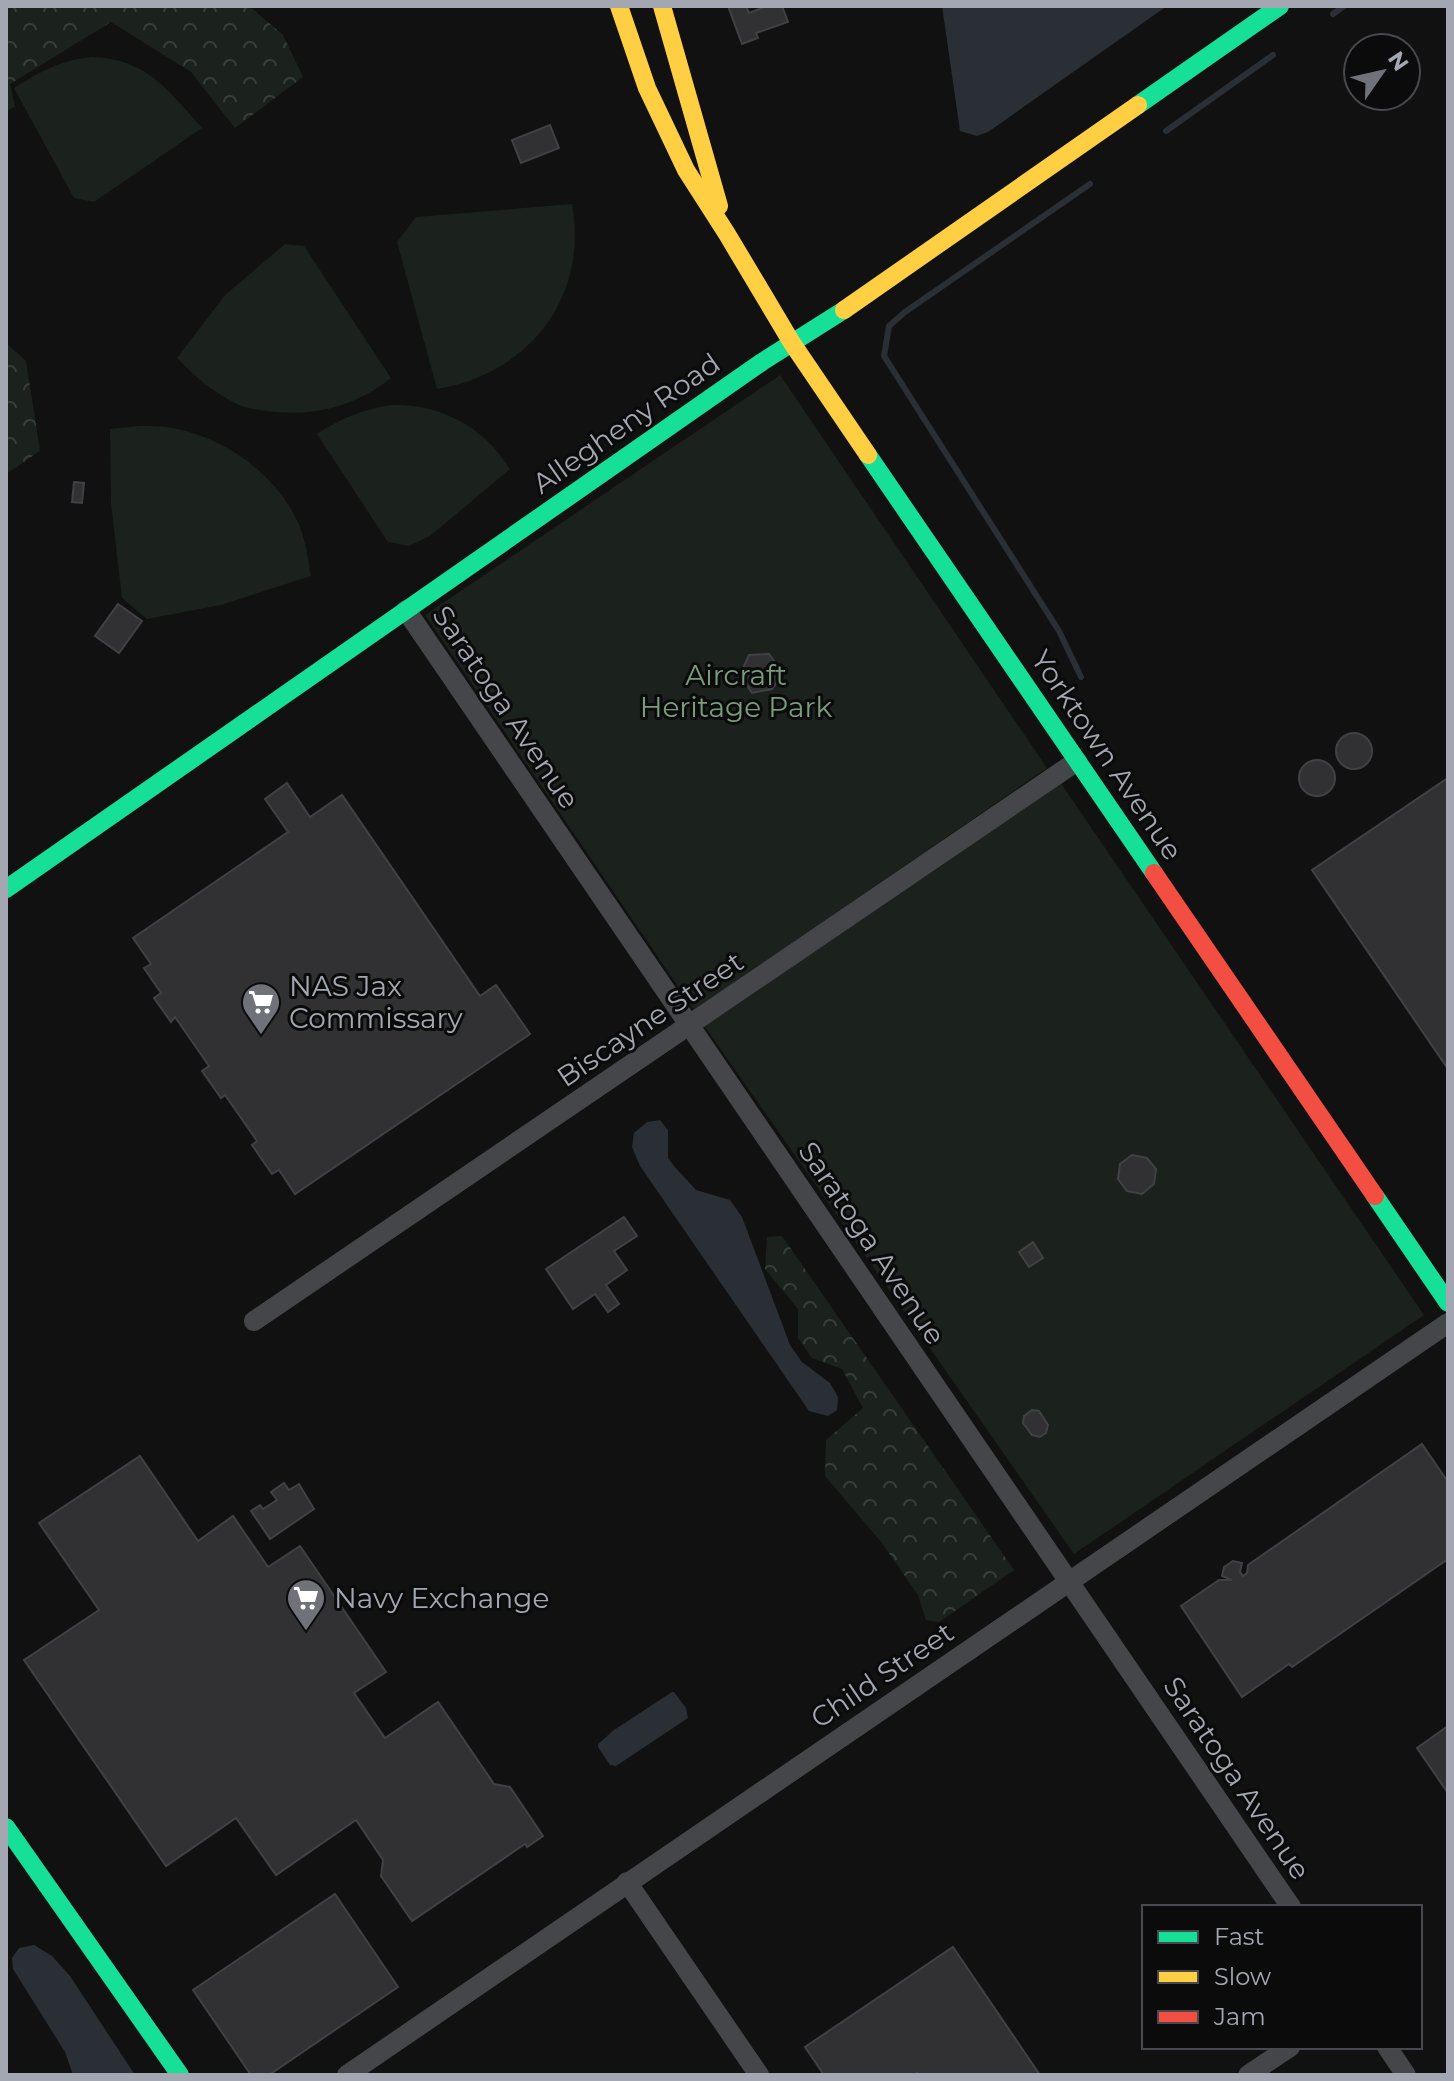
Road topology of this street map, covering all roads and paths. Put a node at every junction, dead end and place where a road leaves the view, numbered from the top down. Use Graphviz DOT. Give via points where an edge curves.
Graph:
graph roads {
  1 [pos="619,6"];
  2 [pos="662,6"];
  3 [pos="1280,6"];
  4 [pos="727,234"];
  5 [pos="792,343"];
  6 [pos="406,610"];
  7 [pos="1077,761"];
  8 [pos="6,889"];
  9 [pos="690,1025"];
  10 [pos="1448,1303"];
  11 [pos="254,1321"];
  12 [pos="1448,1323"];
  13 [pos="1068,1581"];
  14 [pos="6,1827"];
  15 [pos="627,1882"];
  16 [pos="1290,1905"];
  17 [pos="1287,2049"];
  18 [pos="1388,2049"];
  19 [pos="180,2075"];
  20 [pos="347,2075"];
  21 [pos="759,2075"];
  22 [pos="1248,2075"];
  23 [pos="1406,2075"];
  1 -- 4 [label="main road, Yorktown Avenue" via="647,88 679,156"];
  2 -- 4 [label="main road, Yorktown Avenue"];
  3 -- 5 [label="main road, Allegheny Road"];
  4 -- 5 [label="main road, Yorktown Avenue"];
  5 -- 6 [label="main road, Allegheny Road"];
  5 -- 7 [label="main road, Yorktown Avenue"];
  6 -- 8 [label="main road, Allegheny Road"];
  6 -- 9 [label="street, Saratoga Avenue"];
  7 -- 9 [label="street, Biscayne Street"];
  7 -- 10 [label="main road, Yorktown Avenue"];
  9 -- 11 [label="street, Biscayne Street"];
  9 -- 13 [label="street, Saratoga Avenue"];
  12 -- 13 [label="street, Child Street"];
  13 -- 15 [label="street, Child Street"];
  13 -- 16 [label="street, Saratoga Avenue"];
  14 -- 19 [label="main road"];
  15 -- 20 [label="street, Child Street"];
  15 -- 21 [label="street"];
  17 -- 22 [label="street"];
  18 -- 23 [label="street"];
}
